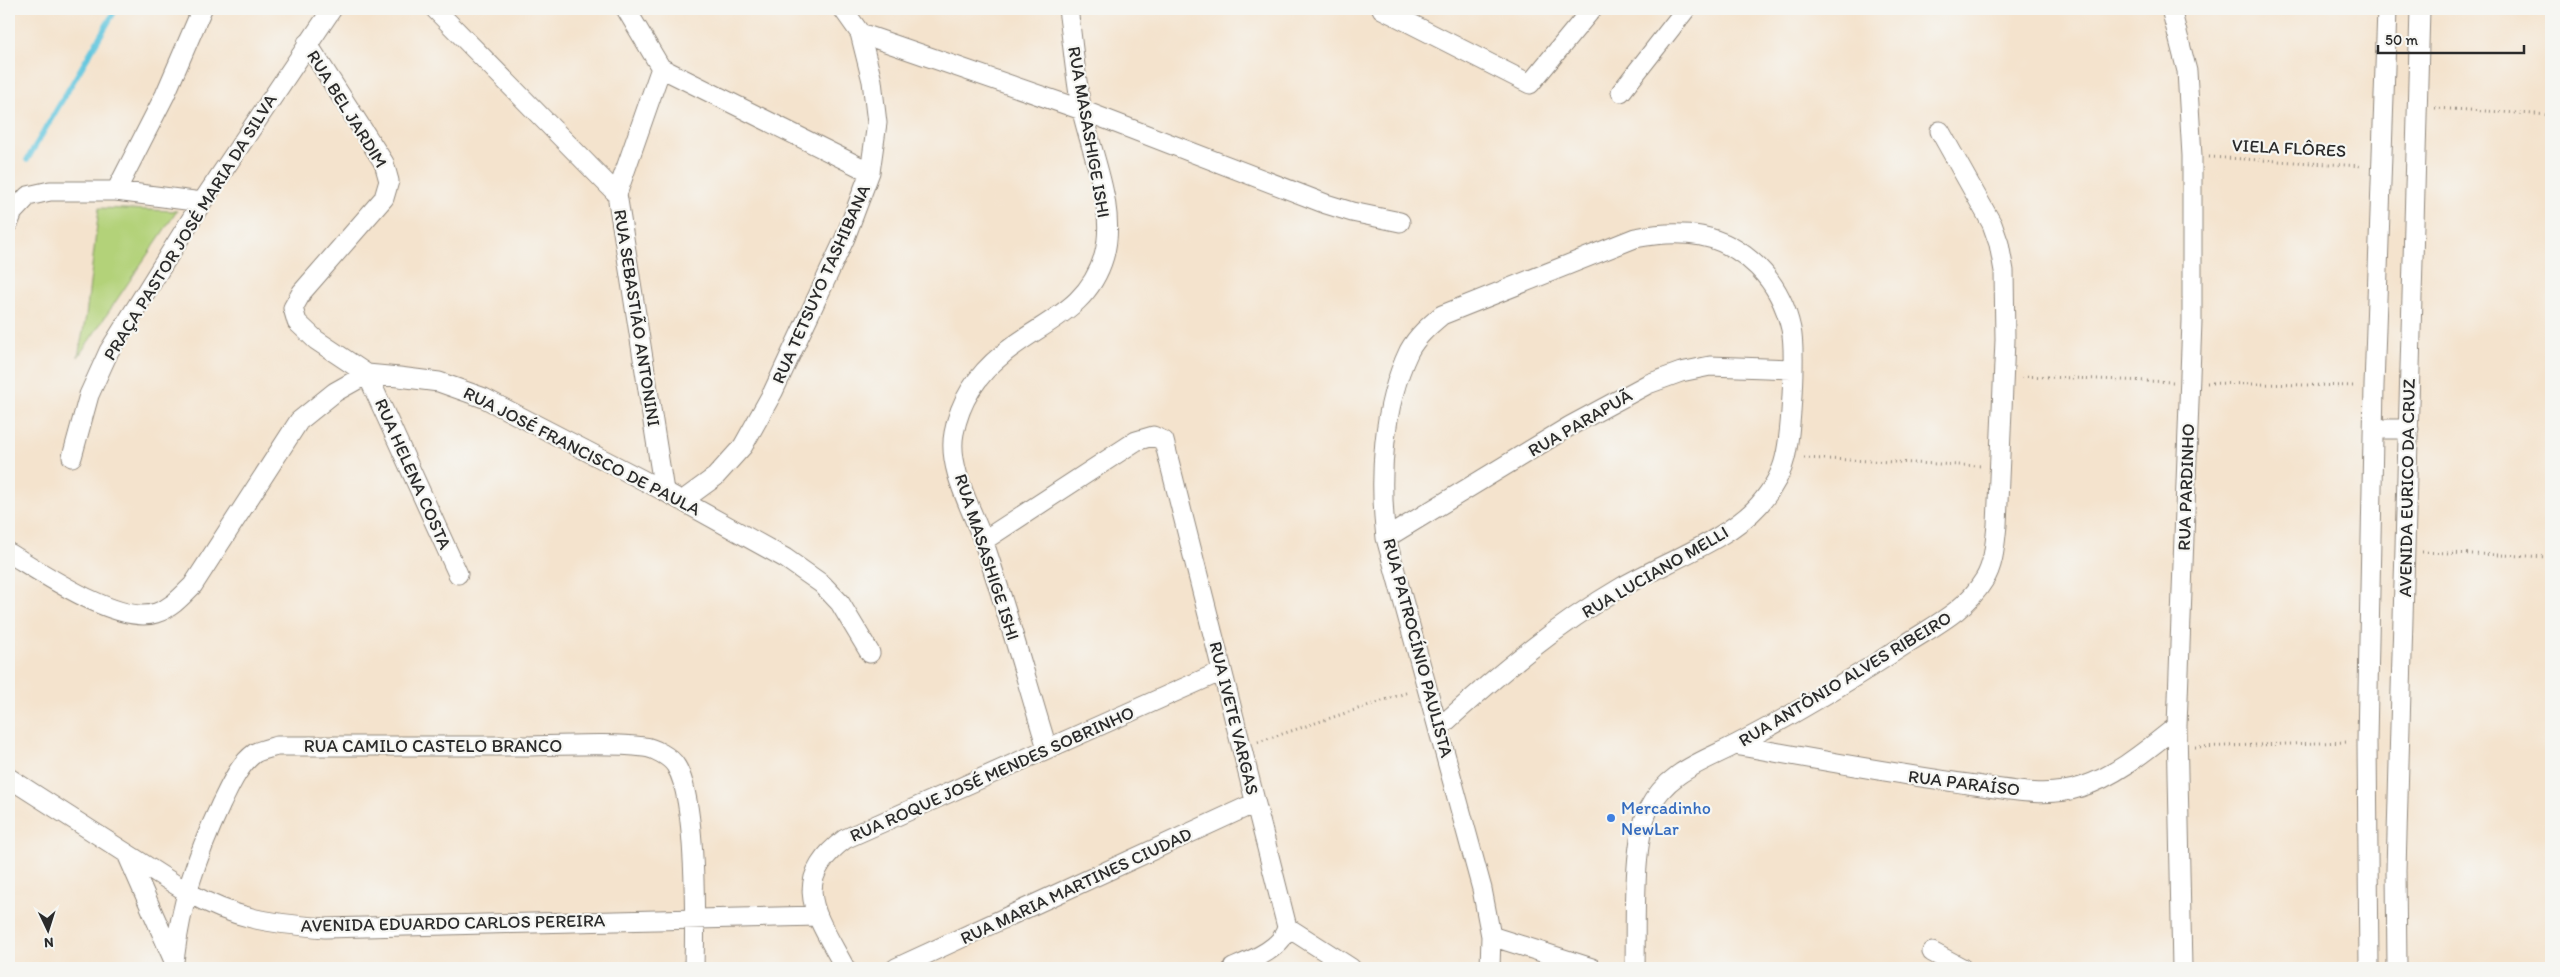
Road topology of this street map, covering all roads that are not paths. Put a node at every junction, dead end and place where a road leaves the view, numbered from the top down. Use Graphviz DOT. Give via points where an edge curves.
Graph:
graph roads {
  1 [pos="202,9"];
  2 [pos="332,9"];
  3 [pos="435,9"];
  4 [pos="626,9"];
  5 [pos="843,9"];
  6 [pos="1068,9"];
  7 [pos="1382,9"];
  8 [pos="1592,9"];
  9 [pos="1686,9"];
  10 [pos="2171,9"];
  11 [pos="2387,9"];
  12 [pos="2420,9"];
  13 [pos="860,33"];
  14 [pos="307,44"];
  15 [pos="661,68"];
  16 [pos="1621,92"];
  17 [pos="1082,110"];
  18 [pos="1940,131"];
  19 [pos="870,172"];
  20 [pos="116,190"];
  21 [pos="617,194"];
  22 [pos="202,202"];
  23 [pos="9,222"];
  24 [pos="1400,222"];
  25 [pos="1792,369"];
  26 [pos="367,374"];
  27 [pos="2374,429"];
  28 [pos="2409,429"];
  29 [pos="72,457"];
  30 [pos="664,491"];
  31 [pos="682,501"];
  32 [pos="1386,538"];
  33 [pos="983,542"];
  34 [pos="9,553"];
  35 [pos="458,574"];
  36 [pos="870,653"];
  37 [pos="1222,671"];
  38 [pos="2177,726"];
  39 [pos="1439,728"];
  40 [pos="1735,745"];
  41 [pos="1047,748"];
  42 [pos="9,778"];
  43 [pos="1255,803"];
  44 [pos="127,854"];
  45 [pos="187,892"];
  46 [pos="818,916"];
  47 [pos="695,920"];
  48 [pos="1287,927"];
  49 [pos="1490,936"];
  50 [pos="1932,952"];
  51 [pos="176,965"];
  52 [pos="694,968"];
  53 [pos="845,968"];
  54 [pos="896,968"];
  55 [pos="1233,968"];
  56 [pos="1351,968"];
  57 [pos="1490,968"];
  58 [pos="1592,968"];
  59 [pos="1635,968"];
  60 [pos="1962,968"];
  61 [pos="2182,968"];
  62 [pos="2369,968"];
  63 [pos="2397,968"];
  1 -- 20 [label="street" via="165,95"];
  2 -- 14 [label="street, PRAÇA PASTOR JOSÉ MARIA DA SILVA"];
  3 -- 21 [label="street, RUA SEBASTIÃO ANTONINI"];
  4 -- 15 [label="street"];
  5 -- 13 [label="street, RUA TETSUYO TASHIBANA"];
  6 -- 17 [label="street, RUA MASASHIGE ISHI"];
  7 -- 8 [label="street" via="1530,84"];
  9 -- 16 [label="street"];
  10 -- 38 [label="street, RUA PARDINHO" via="2186,71 2192,156 2191,347"];
  11 -- 27 [label="street, AVENIDA EURICO DA CRUZ"];
  12 -- 28 [label="street, AVENIDA EURICO DA CRUZ"];
  13 -- 17 [label="street"];
  13 -- 19 [label="street, RUA TETSUYO TASHIBANA" via="872,81 877,123"];
  14 -- 22 [label="street, PRAÇA PASTOR JOSÉ MARIA DA SILVA"];
  14 -- 26 [label="street, RUA BEL JARDIM" via="384,163 389,181 384,198 302,292 293,308 297,322 316,340"];
  15 -- 19 [label="street"];
  15 -- 21 [label="street"];
  17 -- 24 [label="street" via="1326,204"];
  17 -- 33 [label="street, RUA MASASHIGE ISHI" via="1107,220 1104,256 1086,293 1056,320 1003,353 981,375 965,398 953,434 955,457 962,489"];
  18 -- 40 [label="street, RUA ANTÔNIO ALVES RIBEIRO" via="1984,206 1999,244 2006,301 1997,525 1985,580 1958,612 1861,673"];
  19 -- 31 [label="street, RUA TETSUYO TASHIBANA" via="844,238 773,392 743,446 715,477"];
  20 -- 22 [label="street"];
  20 -- 23 [label="street" via="50,191 28,196 13,212"];
  21 -- 30 [label="street, RUA SEBASTIÃO ANTONINI"];
  22 -- 29 [label="street, PRAÇA PASTOR JOSÉ MARIA DA SILVA" via="109,352 90,395"];
  25 -- 32 [label="street, RUA PARAPUÃ" via="1710,366 1680,372 1648,384 1570,426"];
  25 -- 32 [label="street, RUA PATROCÍNIO PAULISTA" via="1792,331 1783,302 1764,274 1743,252 1683,232 1635,238 1442,315 1425,329 1410,351 1391,409 1383,460 1382,501"];
  25 -- 39 [label="street, RUA LUCIANO MELLI" via="1786,457 1772,490 1757,507 1724,532 1620,588 1528,651"];
  26 -- 30 [label="street, RUA JOSÉ FRANCISCO DE PAULA" via="440,382 484,398"];
  26 -- 34 [label="street" via="335,392 299,421 193,585 173,604 156,613 140,616 120,612 72,591"];
  26 -- 35 [label="street, RUA HELENA COSTA"];
  27 -- 28 [label="street"];
  27 -- 62 [label="street, AVENIDA EURICO DA CRUZ" via="2367,742"];
  28 -- 63 [label="street, AVENIDA EURICO DA CRUZ" via="2396,888"];
  30 -- 31 [label="street, RUA JOSÉ FRANCISCO DE PAULA"];
  31 -- 36 [label="street, RUA JOSÉ FRANCISCO DE PAULA" via="785,558 822,584 840,603"];
  32 -- 39 [label="street, RUA PATROCÍNIO PAULISTA"];
  33 -- 37 [label="street, RUA IVETE VARGAS" via="1136,441 1153,436 1164,441"];
  33 -- 41 [label="street, RUA MASASHIGE ISHI"];
  37 -- 41 [label="street, RUA ROQUE JOSÉ MENDES SOBRINHO"];
  37 -- 43 [label="street, RUA IVETE VARGAS"];
  38 -- 40 [label="street, RUA PARAÍSO" via="2114,770 2082,787 2057,792 2021,791 1883,773"];
  38 -- 61 [label="street, RUA PARDINHO"];
  39 -- 49 [label="street, RUA PATROCÍNIO PAULISTA" via="1482,889"];
  40 -- 59 [label="street, RUA ANTÔNIO ALVES RIBEIRO" via="1689,766 1663,787 1647,811 1639,844"];
  41 -- 46 [label="street, RUA ROQUE JOSÉ MENDES SOBRINHO" via="845,839 818,864 812,876"];
  42 -- 44 [label="street, AVENIDA EDUARDO CARLOS PEREIRA"];
  43 -- 48 [label="street, RUA IVETE VARGAS"];
  43 -- 54 [label="street, RUA MARIA MARTINES CIUDAD"];
  44 -- 45 [label="street, AVENIDA EDUARDO CARLOS PEREIRA"];
  44 -- 51 [label="street"];
  45 -- 47 [label="street, AVENIDA EDUARDO CARLOS PEREIRA" via="216,908 264,922 326,928"];
  45 -- 47 [label="street, RUA CAMILO CASTELO BRANCO" via="198,855 228,788 255,754 277,746 646,747 675,764 682,778 688,810"];
  45 -- 51 [label="street, RUA CAMILO CASTELO BRANCO"];
  46 -- 47 [label="street, AVENIDA EDUARDO CARLOS PEREIRA"];
  46 -- 53 [label="street"];
  47 -- 52 [label="street, RUA CAMILO CASTELO BRANCO"];
  48 -- 55 [label="street" via="1278,943"];
  48 -- 56 [label="street"];
  49 -- 57 [label="street, RUA PATROCÍNIO PAULISTA"];
  49 -- 58 [label="street"];
  50 -- 60 [label="street"];
}
